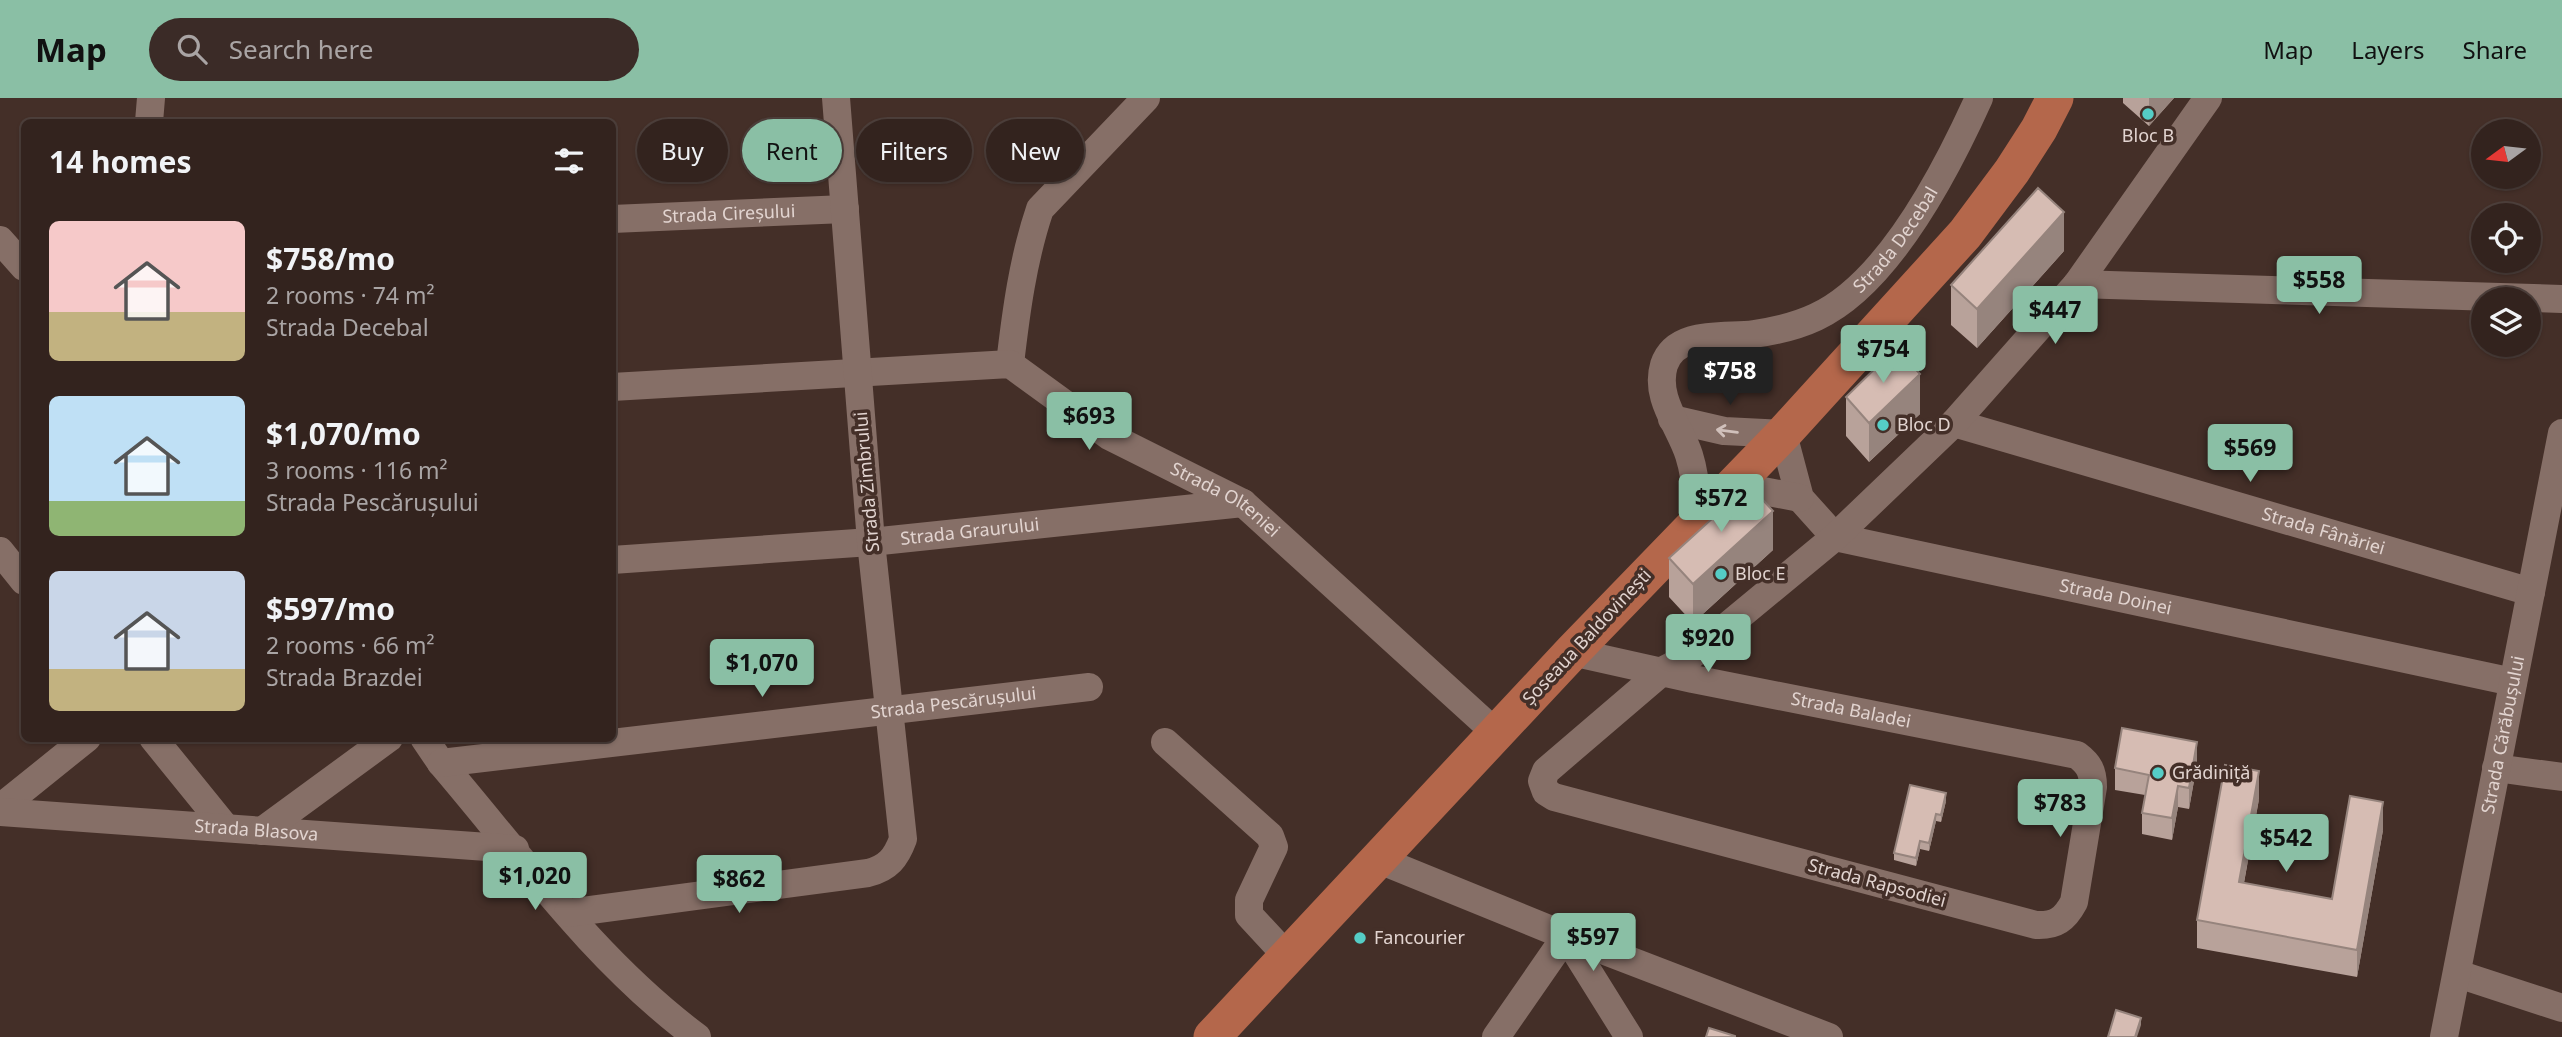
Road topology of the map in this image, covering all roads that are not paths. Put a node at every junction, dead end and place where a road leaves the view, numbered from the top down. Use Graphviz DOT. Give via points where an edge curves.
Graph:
graph roads {
  1 [pos="151,98"];
  2 [pos="836,98"];
  3 [pos="1146,98"];
  4 [pos="1979,98"];
  5 [pos="2055,98"];
  6 [pos="2208,98"];
  7 [pos="149,119"];
  8 [pos="845,209"];
  9 [pos="616,219"];
  10 [pos="2077,284"];
  11 [pos="2562,299"];
  12 [pos="1010,364"];
  13 [pos="859,372"];
  14 [pos="616,387"];
  15 [pos="1672,419"];
  16 [pos="1954,423"];
  17 [pos="2562,433"];
  18 [pos="1783,434"];
  19 [pos="1732,485"];
  20 [pos="1800,498"];
  21 [pos="1243,503"];
  22 [pos="1694,524"];
  23 [pos="1835,537"];
  24 [pos="871,542"];
  25 [pos="2551,544"];
  26 [pos="0,551"];
  27 [pos="616,561"];
  28 [pos="21,577"];
  29 [pos="2531,592"];
  30 [pos="1572,652"];
  31 [pos="1664,670"];
  32 [pos="2513,682"];
  33 [pos="1089,687"];
  34 [pos="890,709"];
  35 [pos="1496,733"];
  36 [pos="82,742"];
  37 [pos="156,742"];
  38 [pos="384,742"];
  39 [pos="427,742"];
  40 [pos="1165,742"];
  41 [pos="442,763"];
  42 [pos="2088,763"];
  43 [pos="2496,768"];
  44 [pos="2562,778"];
  45 [pos="0,810"];
  46 [pos="226,828"];
  47 [pos="262,831"];
  48 [pos="515,849"];
  49 [pos="1377,859"];
  50 [pos="568,913"];
  51 [pos="1566,936"];
  52 [pos="1287,956"];
  53 [pos="2458,974"];
  54 [pos="2562,1008"];
  55 [pos="697,1037"];
  56 [pos="1212,1037"];
  57 [pos="1496,1037"];
  58 [pos="1629,1037"];
  59 [pos="1829,1037"];
  60 [pos="2444,1037"];
  1 -- 7 [label="street"];
  2 -- 8 [label="street, Strada Zimbrului"];
  3 -- 12 [label="street" via="1040,209 1018,299"];
  4 -- 15 [label="street, Strada Decebal" via="1925,205 1880,263 1844,298 1798,325 1690,341 1674,350 1665,362 1661,381"];
  5 -- 18 [label="main road, Șoseaua Baldovinești" via="2019,160 1965,234"];
  6 -- 10 [label="street"];
  8 -- 9 [label="street, Strada Cireșului"];
  8 -- 13 [label="street, Strada Zimbrului"];
  10 -- 11 [label="street"];
  10 -- 16 [label="street"];
  12 -- 13 [label="street"];
  12 -- 21 [label="street, Strada Olteniei" via="1109,436"];
  13 -- 14 [label="street"];
  13 -- 24 [label="street, Strada Zimbrului"];
  18 -- 15 [label="street, one-way" via="1724,431"];
  15 -- 22 [label="street, Strada Decebal" via="1694,475"];
  16 -- 23 [label="street"];
  16 -- 29 [label="street, Strada Fânăriei"];
  17 -- 25 [label="street, Strada Cărăbușului"];
  18 -- 19 [label="main road, Șoseaua Baldovinești"];
  18 -- 20 [label="street"];
  19 -- 20 [label="street"];
  19 -- 22 [label="main road, Șoseaua Baldovinești"];
  20 -- 23 [label="street"];
  21 -- 24 [label="street, Strada Graurului"];
  21 -- 35 [label="street, Strada Olteniei"];
  22 -- 30 [label="main road, Șoseaua Baldovinești"];
  23 -- 31 [label="street" via="1691,656"];
  23 -- 32 [label="street, Strada Doinei"];
  24 -- 27 [label="street, Strada Graurului"];
  24 -- 34 [label="street, Strada Zimbrului"];
  25 -- 29 [label="street, Strada Cărăbușului"];
  26 -- 28 [label="street"];
  29 -- 32 [label="street, Strada Cărăbușului"];
  30 -- 31 [label="street, Strada Baladei"];
  30 -- 35 [label="main road, Șoseaua Baldovinești"];
  31 -- 42 [label="street, Strada Baladei" via="2077,755"];
  31 -- 42 [label="street, Strada Rapsodiei" via="1546,771 1542,781 1546,792 2049,926 2068,914 2074,902 2093,787"];
  32 -- 43 [label="street, Strada Cărăbușului"];
  33 -- 34 [label="street, Strada Pescărușului"];
  34 -- 41 [label="street, Strada Pescărușului"];
  34 -- 50 [label="street, Strada Zimbrului" via="903,839 898,854 880,870"];
  35 -- 49 [label="main road, Șoseaua Baldovinești"];
  36 -- 45 [label="street"];
  37 -- 46 [label="street"];
  38 -- 47 [label="street"];
  39 -- 41 [label="street"];
  40 -- 52 [label="street" via="1270,836 1274,847 1249,900 1249,915"];
  41 -- 48 [label="street"];
  43 -- 44 [label="street"];
  43 -- 53 [label="street, Strada Cărăbușului"];
  45 -- 46 [label="street, Strada Blasova"];
  46 -- 47 [label="street, Strada Blasova"];
  47 -- 48 [label="street, Strada Blasova"];
  48 -- 50 [label="street"];
  49 -- 51 [label="street"];
  49 -- 52 [label="main road, Șoseaua Baldovinești"];
  50 -- 55 [label="street" via="606,958"];
  51 -- 57 [label="street"];
  51 -- 58 [label="street"];
  51 -- 59 [label="street"];
  52 -- 56 [label="main road, Șoseaua Baldovinești"];
  53 -- 54 [label="street"];
  53 -- 60 [label="street, Strada Cărăbușului"];
}
